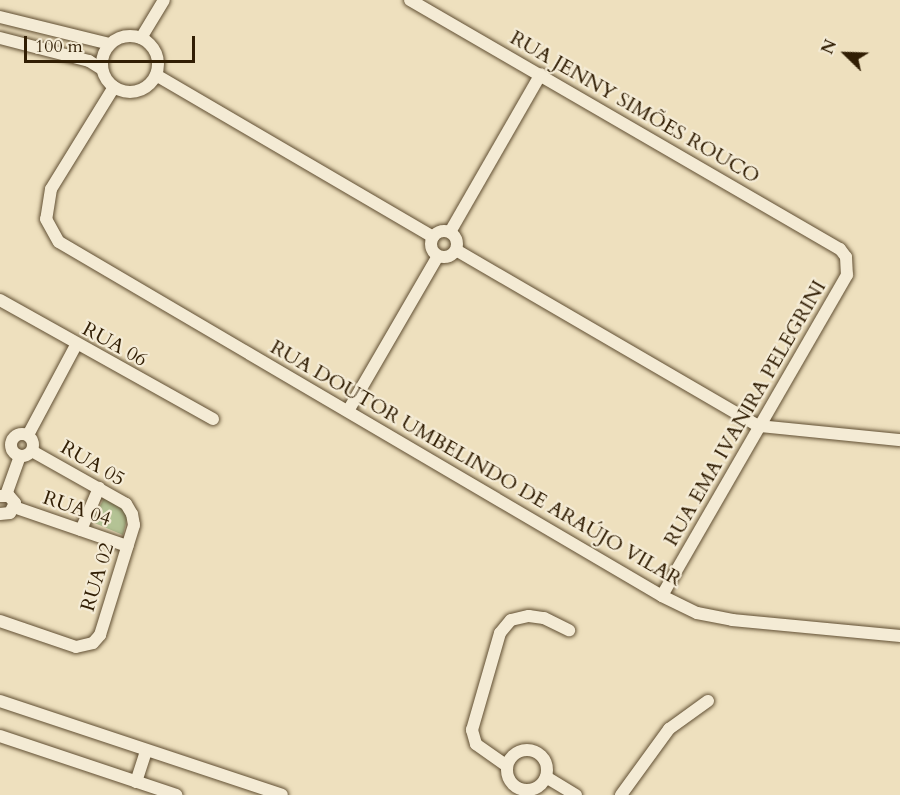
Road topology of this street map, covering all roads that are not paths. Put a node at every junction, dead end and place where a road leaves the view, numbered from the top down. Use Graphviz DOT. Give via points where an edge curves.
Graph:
graph roads {
  1 [pos="164,0"];
  2 [pos="410,0"];
  3 [pos="0,19"];
  4 [pos="0,38"];
  5 [pos="141,38"];
  6 [pos="110,44"];
  7 [pos="102,69"];
  8 [pos="541,74"];
  9 [pos="156,75"];
  10 [pos="114,87"];
  11 [pos="450,232"];
  12 [pos="433,237"];
  13 [pos="840,249"];
  14 [pos="456,250"];
  15 [pos="438,256"];
  16 [pos="0,300"];
  17 [pos="76,345"];
  18 [pos="348,411"];
  19 [pos="213,419"];
  20 [pos="759,426"];
  21 [pos="0,431"];
  22 [pos="28,435"];
  23 [pos="12,439"];
  24 [pos="900,440"];
  25 [pos="26,453"];
  26 [pos="99,488"];
  27 [pos="3,495"];
  28 [pos="14,507"];
  29 [pos="132,514"];
  30 [pos="1,518"];
  31 [pos="81,530"];
  32 [pos="128,546"];
  33 [pos="662,596"];
  34 [pos="0,621"];
  35 [pos="569,630"];
  36 [pos="900,636"];
  37 [pos="0,701"];
  38 [pos="708,701"];
  39 [pos="0,736"];
  40 [pos="146,752"];
  41 [pos="507,766"];
  42 [pos="546,777"];
  43 [pos="136,782"];
  44 [pos="515,792"];
  45 [pos="176,795"];
  46 [pos="282,795"];
  47 [pos="576,795"];
  48 [pos="621,795"];
  1 -- 5 [label="street"];
  2 -- 8 [label="street, RUA JENNY SIMÕES ROUCO"];
  3 -- 6 [label="street"];
  4 -- 7 [label="street"];
  5 -- 6 [label="street" via="125,36"];
  5 -- 9 [label="street" via="156,54"];
  6 -- 7 [label="street" via="103,56"];
  7 -- 10 [label="street"];
  8 -- 11 [label="street"];
  8 -- 13 [label="street, RUA JENNY SIMÕES ROUCO"];
  9 -- 10 [label="street" via="138,91"];
  9 -- 12 [label="street"];
  10 -- 18 [label="street, RUA DOUTOR UMBELINDO DE ARAÚJO VILAR" via="51,189 46,219 59,242"];
  11 -- 12 [label="street" via="439,232"];
  11 -- 14 [label="street" via="457,239"];
  12 -- 15 [label="street" via="431,247"];
  13 -- 20 [label="street, RUA EMA IVANIRA PELEGRINI" via="846,257 848,275"];
  14 -- 15 [label="street" via="448,257"];
  14 -- 20 [label="street"];
  15 -- 18 [label="street"];
  16 -- 17 [label="street, RUA 06"];
  17 -- 19 [label="street, RUA 06"];
  17 -- 22 [label="street"];
  18 -- 33 [label="street, RUA DOUTOR UMBELINDO DE ARAÚJO VILAR"];
  20 -- 24 [label="street"];
  20 -- 33 [label="street, RUA EMA IVANIRA PELEGRINI"];
  21 -- 23 [label="street"];
  22 -- 23 [label="street" via="19,434"];
  22 -- 25 [label="street" via="33,442"];
  23 -- 25 [label="street" via="12,450"];
  25 -- 26 [label="street, RUA 05"];
  25 -- 27 [label="street"];
  26 -- 29 [label="street, RUA 05" via="126,504"];
  26 -- 31 [label="street"];
  27 -- 28 [label="street" via="14,500"];
  28 -- 30 [label="street"];
  28 -- 31 [label="street, RUA 04"];
  29 -- 32 [label="street, RUA 02" via="134,525"];
  31 -- 32 [label="street, RUA 04"];
  32 -- 34 [label="street, RUA 02" via="100,634 86,646 72,646"];
  33 -- 36 [label="street, RUA DOUTOR UMBELINDO DE ARAÚJO VILAR" via="697,613 732,620"];
  35 -- 41 [label="street" via="544,618 529,616 511,620 500,633 472,730 476,744"];
  37 -- 40 [label="street"];
  38 -- 48 [label="street" via="669,729"];
  39 -- 43 [label="street"];
  40 -- 43 [label="street"];
  40 -- 46 [label="street"];
  41 -- 42 [label="street" via="519,752 531,751 546,764"];
  41 -- 44 [label="street"];
  42 -- 44 [label="street" via="537,788"];
  42 -- 47 [label="street"];
  43 -- 45 [label="street"];
}
